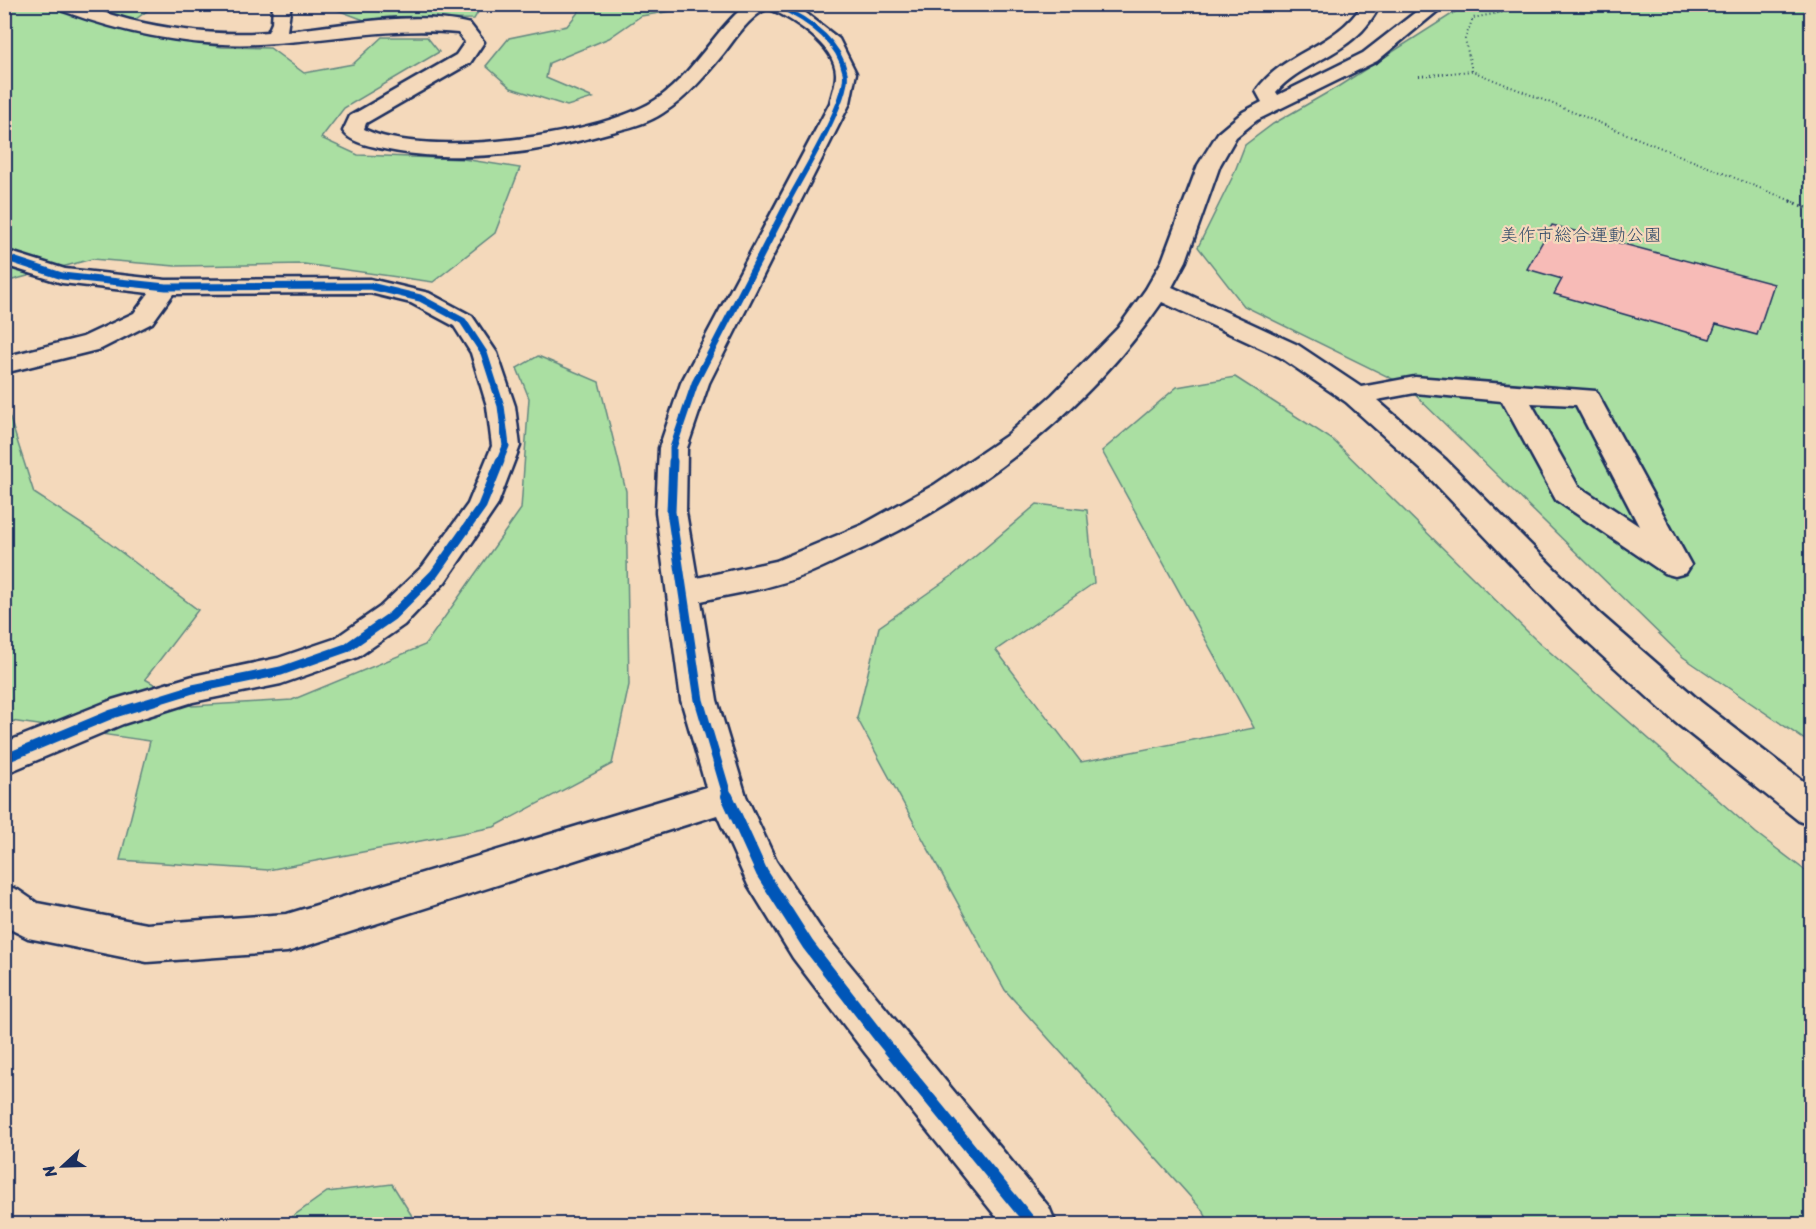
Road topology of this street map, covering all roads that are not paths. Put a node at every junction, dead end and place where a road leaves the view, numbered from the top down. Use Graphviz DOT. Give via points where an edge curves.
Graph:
graph roads {
  1 [pos="66,4"];
  2 [pos="282,4"];
  3 [pos="762,4"];
  4 [pos="774,4"];
  5 [pos="1372,4"];
  6 [pos="1438,4"];
  7 [pos="276,36"];
  8 [pos="1273,104"];
  9 [pos="4,257"];
  10 [pos="166,287"];
  11 [pos="1158,290"];
  12 [pos="4,365"];
  13 [pos="1512,394"];
  14 [pos="1356,396"];
  15 [pos="683,593"];
  16 [pos="4,759"];
  17 [pos="727,796"];
  18 [pos="1812,810"];
  19 [pos="4,903"];
  20 [pos="1032,1224"];
  1 -- 7 [label="street" via="102,20 194,36"];
  2 -- 7 [label="street"];
  3 -- 7 [label="street" via="752,9 681,90 657,109 588,133 514,148 412,146 368,140 353,131 357,120 463,58 475,42 464,28 396,25"];
  4 -- 15 [label="street" via="796,14 832,43 846,73 840,103 695,382 673,448 671,512"];
  5 -- 8 [label="street" via="1363,22 1341,41 1275,77 1266,91"];
  6 -- 8 [label="street" via="1370,57"];
  8 -- 11 [label="street" via="1228,133 1209,165 1174,261"];
  9 -- 10 [label="street" via="62,276"];
  10 -- 12 [label="street" via="143,318 92,344"];
  10 -- 16 [label="street" via="370,286 420,298 463,321 484,353 501,406 506,446 482,506 434,574 392,616 346,648 281,671 193,689 112,714"];
  11 -- 14 [label="street" via="1288,351"];
  11 -- 15 [label="street" via="1127,334 1062,401 1016,442 945,492 873,532 783,571"];
  13 -- 13 [label="street" via="1586,397 1675,565 1567,493"];
  13 -- 14 [label="street" via="1415,385"];
  14 -- 18 [label="street" via="1436,467 1588,623 1688,712"];
  15 -- 17 [label="street" via="699,700"];
  17 -- 19 [label="street" via="287,933 147,943 28,920"];
  17 -- 20 [label="street" via="762,873 808,945"];
}
